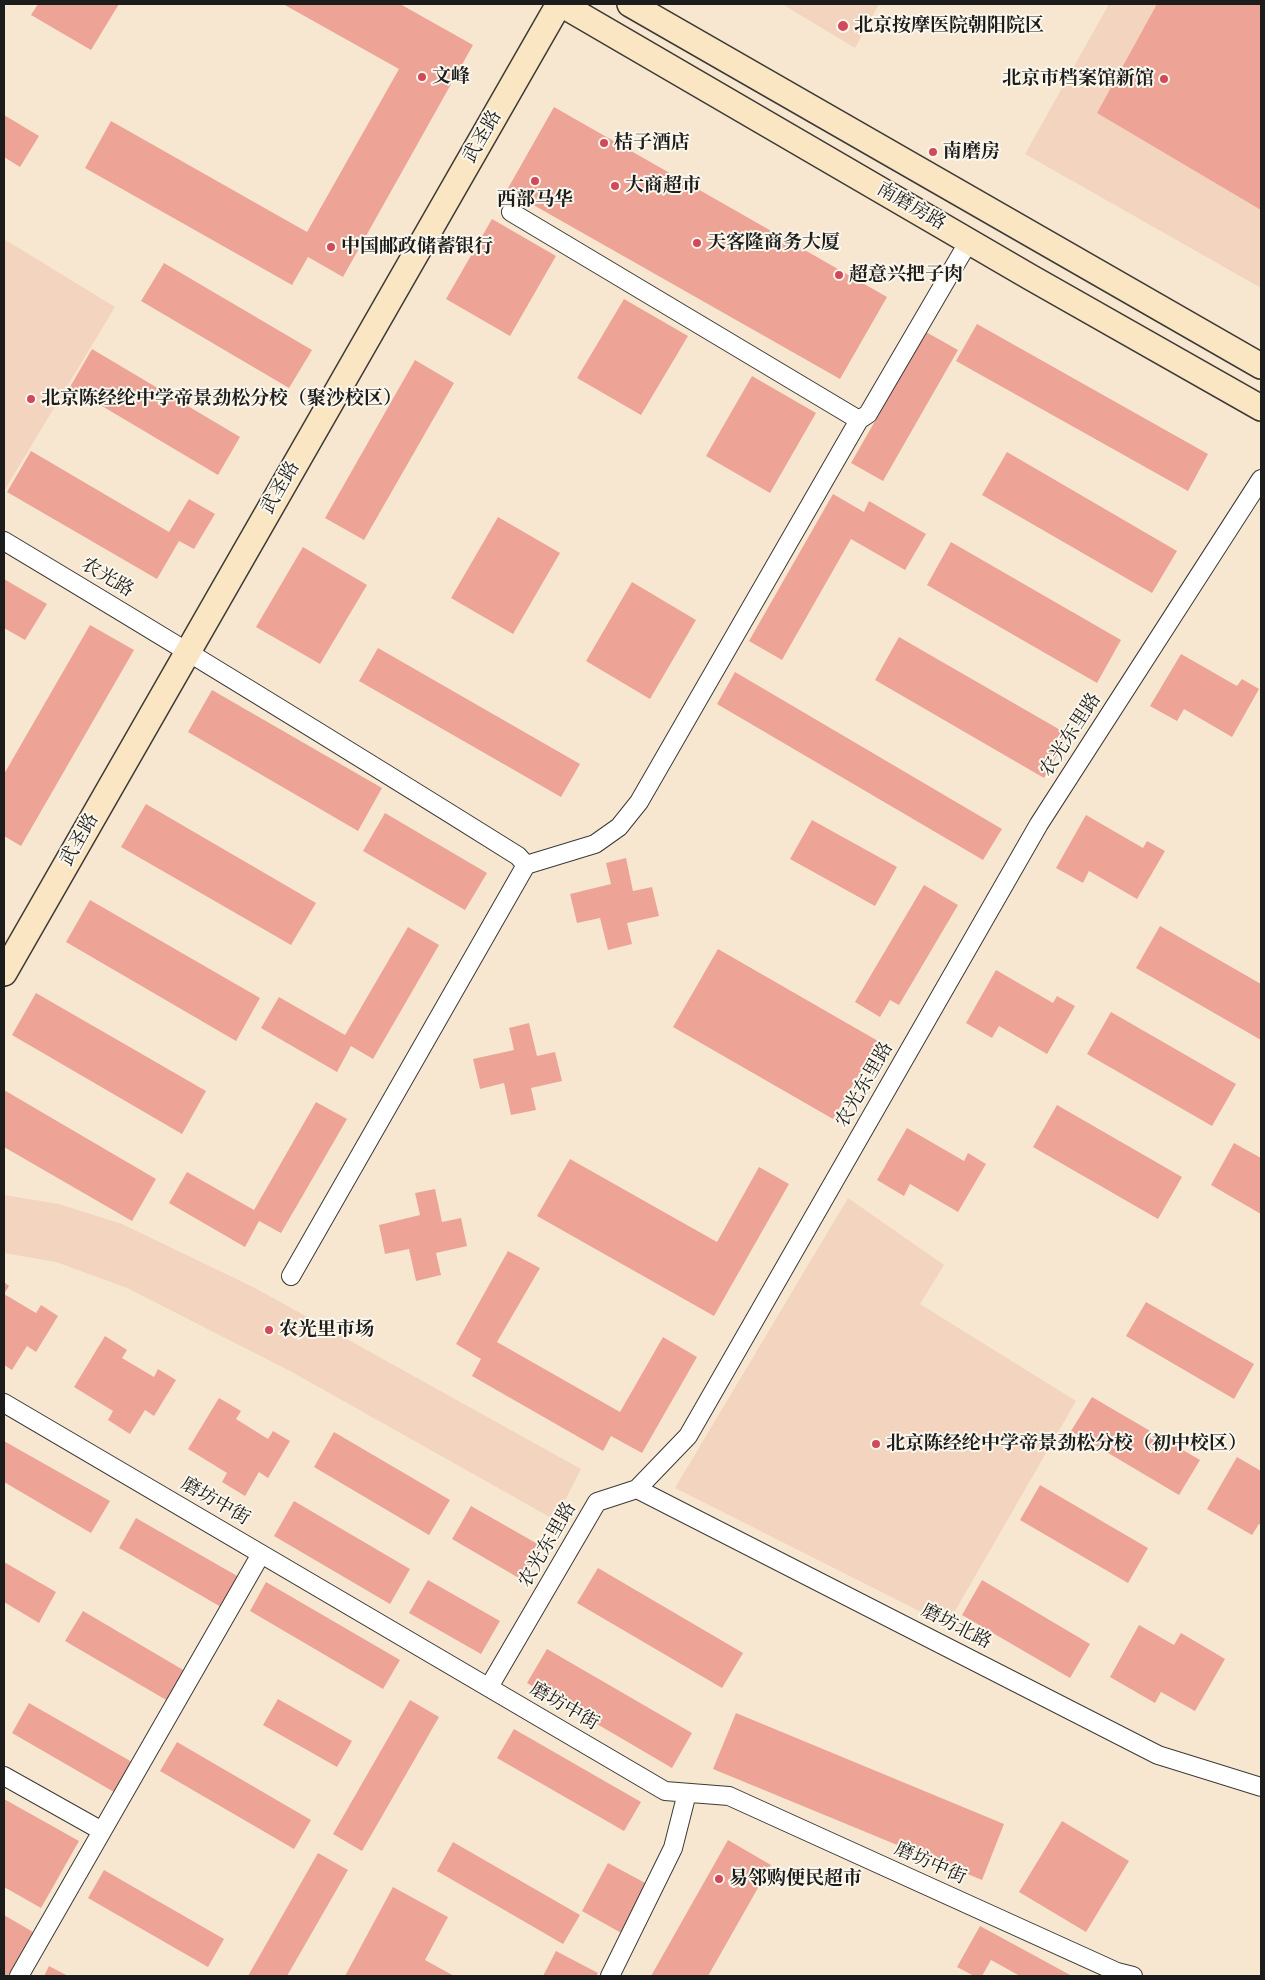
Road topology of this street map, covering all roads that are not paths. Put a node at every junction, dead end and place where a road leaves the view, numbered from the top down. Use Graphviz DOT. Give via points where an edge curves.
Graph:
graph roads {
  1 [pos="560,4"];
  2 [pos="630,4"];
  3 [pos="511,212"];
  4 [pos="969,241"];
  5 [pos="1261,366"];
  6 [pos="1261,408"];
  7 [pos="859,420"];
  8 [pos="1261,479"];
  9 [pos="4,541"];
  10 [pos="188,651"];
  11 [pos="526,865"];
  12 [pos="4,972"];
  13 [pos="291,1276"];
  14 [pos="4,1403"];
  15 [pos="637,1489"];
  16 [pos="261,1554"];
  17 [pos="489,1687"];
  18 [pos="4,1776"];
  19 [pos="1261,1787"];
  20 [pos="687,1793"];
  21 [pos="102,1831"];
  22 [pos="19,1976"];
  23 [pos="610,1976"];
  24 [pos="1133,1976"];
  1 -- 4 [label="main road, 南磨房路"];
  1 -- 10 [label="main road, 武圣路"];
  2 -- 5 [label="main road, 南磨房路"];
  3 -- 7 [label="street"];
  4 -- 6 [label="main road, 南磨房路"];
  4 -- 7 [label="street" via="868,414"];
  7 -- 11 [label="street" via="639,802 619,827 595,844"];
  8 -- 15 [label="street, 农光东里路" via="1039,824 688,1436"];
  9 -- 10 [label="street, 农光路"];
  10 -- 11 [label="street, 农光路" via="518,856"];
  10 -- 12 [label="main road, 武圣路"];
  11 -- 13 [label="street"];
  14 -- 16 [label="street, 磨坊中街"];
  15 -- 17 [label="street, 农光东里路" via="597,1502"];
  15 -- 19 [label="street, 磨坊北路" via="1158,1754"];
  16 -- 17 [label="street, 磨坊中街"];
  16 -- 21 [label="street"];
  17 -- 20 [label="street, 磨坊中街" via="665,1791"];
  18 -- 21 [label="street"];
  20 -- 23 [label="street" via="673,1848"];
  20 -- 24 [label="street, 磨坊中街" via="729,1796 1108,1968"];
  21 -- 22 [label="street"];
}
